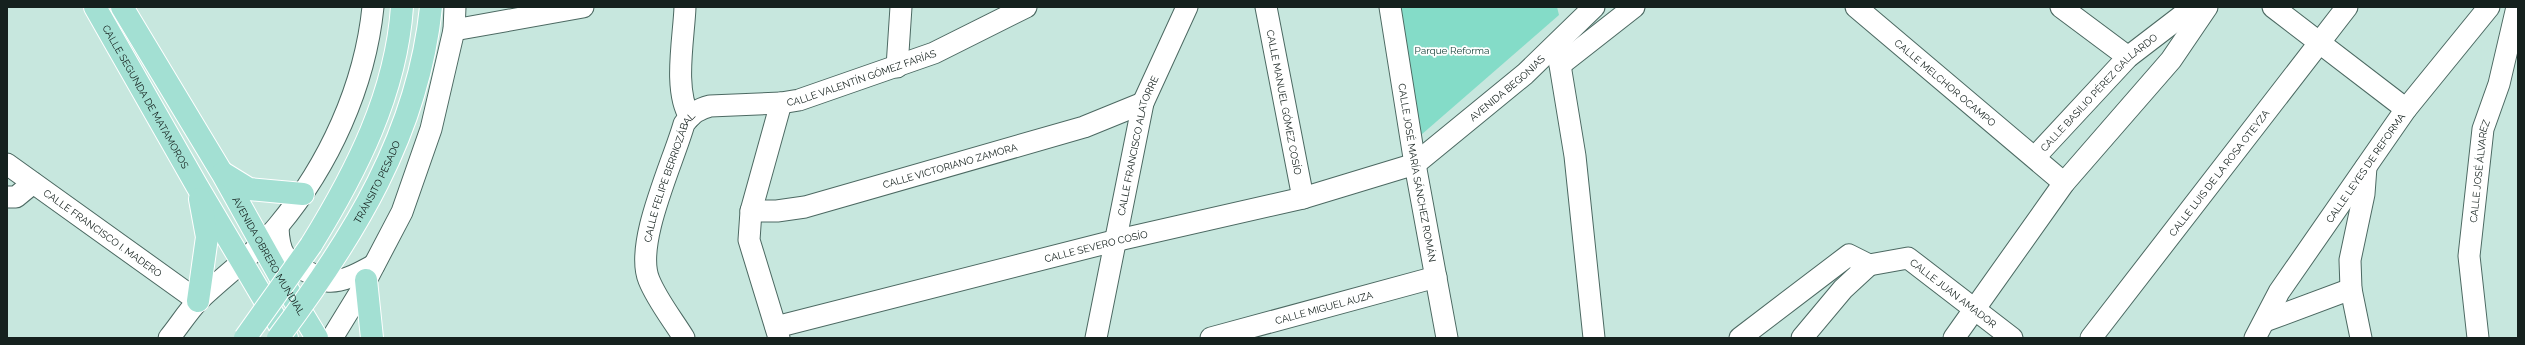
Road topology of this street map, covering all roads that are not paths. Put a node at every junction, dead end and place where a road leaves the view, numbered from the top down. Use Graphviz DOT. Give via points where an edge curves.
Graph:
graph roads {
  1 [pos="95,7"];
  2 [pos="122,7"];
  3 [pos="373,7"];
  4 [pos="402,7"];
  5 [pos="431,7"];
  6 [pos="456,7"];
  7 [pos="583,7"];
  8 [pos="685,7"];
  9 [pos="901,7"];
  10 [pos="1026,7"];
  11 [pos="1187,7"];
  12 [pos="1266,7"];
  13 [pos="1390,7"];
  14 [pos="1594,7"];
  15 [pos="1634,7"];
  16 [pos="1856,7"];
  17 [pos="2061,7"];
  18 [pos="2198,7"];
  19 [pos="2207,7"];
  20 [pos="2273,7"];
  21 [pos="2347,7"];
  22 [pos="2489,7"];
  23 [pos="2517,7"];
  24 [pos="454,30"];
  25 [pos="2319,41"];
  26 [pos="2128,57"];
  27 [pos="1540,60"];
  28 [pos="1560,65"];
  29 [pos="897,66"];
  30 [pos="1143,102"];
  31 [pos="780,103"];
  32 [pos="2406,109"];
  33 [pos="690,116"];
  34 [pos="2035,157"];
  35 [pos="7,164"];
  36 [pos="1415,164"];
  37 [pos="2366,166"];
  38 [pos="222,173"];
  39 [pos="34,183"];
  40 [pos="2064,183"];
  41 [pos="197,186"];
  42 [pos="303,194"];
  43 [pos="7,197"];
  44 [pos="1303,198"];
  45 [pos="752,211"];
  46 [pos="278,227"];
  47 [pos="1114,241"];
  48 [pos="262,243"];
  49 [pos="243,263"];
  50 [pos="1869,265"];
  51 [pos="370,273"];
  52 [pos="1436,278"];
  53 [pos="2351,289"];
  54 [pos="198,301"];
  55 [pos="1976,309"];
  56 [pos="2260,329"];
  57 [pos="777,333"];
  58 [pos="169,338"];
  59 [pos="245,338"];
  60 [pos="278,338"];
  61 [pos="287,338"];
  62 [pos="317,338"];
  63 [pos="332,338"];
  64 [pos="372,338"];
  65 [pos="684,338"];
  66 [pos="1096,338"];
  67 [pos="1211,338"];
  68 [pos="1447,338"];
  69 [pos="1594,338"];
  70 [pos="1740,338"];
  71 [pos="1802,338"];
  72 [pos="1954,338"];
  73 [pos="2012,338"];
  74 [pos="2091,338"];
  75 [pos="2361,338"];
  76 [pos="2478,338"];
  1 -- 41 [label="main road, CALLE SEGUNDA DE MATAMOROS"];
  2 -- 38 [label="main road"];
  3 -- 42 [label="street" via="370,36 355,90 326,154"];
  4 -- 59 [label="main road, bridge" via="390,75 373,130 342,192 310,245"];
  5 -- 60 [label="main road, TRÁNSITO PESADO, bridge" via="421,68 412,103 395,148 369,202"];
  6 -- 24 [label="street"];
  7 -- 24 [label="street"];
  8 -- 33 [label="street, CALLE FELIPE BERRIOZÁBAL" via="681,90 684,108"];
  9 -- 29 [label="street"];
  10 -- 29 [label="street, CALLE VALENTÍN GÓMEZ FARÍAS" via="934,53"];
  11 -- 30 [label="street, CALLE FRANCISCO ALATORRE"];
  12 -- 44 [label="street, CALLE MANUEL GÓMEZ COSÍO"];
  13 -- 36 [label="street, CALLE JOSÉ MARÍA SÁNCHEZ ROMÁN"];
  14 -- 27 [label="street, AVENIDA BEGONIAS"];
  15 -- 28 [label="street"];
  16 -- 34 [label="street, CALLE MELCHOR OCAMPO"];
  17 -- 26 [label="street"];
  18 -- 26 [label="street, CALLE BASILIO PÉREZ GALLARDO" via="2188,11"];
  19 -- 40 [label="street" via="2171,60"];
  20 -- 25 [label="street"];
  21 -- 25 [label="street, CALLE LUIS DE LA ROSA OTEYZA"];
  22 -- 32 [label="street, CALLE LEYES DE REFORMA"];
  23 -- 76 [label="street, CALLE JOSÉ ÁLVAREZ" via="2498,84 2483,129 2469,256"];
  24 -- 51 [label="street" via="431,129 402,212"];
  25 -- 32 [label="street"];
  25 -- 74 [label="street, CALLE LUIS DE LA ROSA OTEYZA"];
  26 -- 34 [label="street, CALLE BASILIO PÉREZ GALLARDO"];
  27 -- 28 [label="street"];
  27 -- 36 [label="street, AVENIDA BEGONIAS"];
  28 -- 69 [label="street" via="1575,156"];
  29 -- 31 [label="street, CALLE VALENTÍN GÓMEZ FARÍAS" via="799,100"];
  30 -- 45 [label="street, CALLE VICTORIANO ZAMORA" via="1084,127 805,207"];
  30 -- 47 [label="street, CALLE FRANCISCO ALATORRE"];
  31 -- 33 [label="street, CALLE VALENTÍN GÓMEZ FARÍAS" via="710,106 699,109"];
  31 -- 45 [label="street"];
  32 -- 37 [label="street, CALLE LEYES DE REFORMA"];
  33 -- 65 [label="street, CALLE FELIPE BERRIOZÁBAL" via="684,124 647,237 644,258 649,281"];
  34 -- 40 [label="street, CALLE BASILIO PÉREZ GALLARDO"];
  35 -- 39 [label="street, CALLE FRANCISCO I. MADERO"];
  36 -- 44 [label="street, CALLE SEVERO COSÍO"];
  36 -- 52 [label="street, CALLE JOSÉ MARÍA SÁNCHEZ ROMÁN"];
  37 -- 53 [label="street" via="2364,194 2350,260"];
  37 -- 56 [label="street, CALLE LEYES DE REFORMA" via="2279,292"];
  38 -- 42 [label="main road" via="249,189"];
  38 -- 48 [label="main road, AVENIDA OBRERO MUNDIAL"];
  39 -- 43 [label="street" via="16,197"];
  39 -- 54 [label="street, CALLE FRANCISCO I. MADERO"];
  40 -- 55 [label="street"];
  41 -- 49 [label="main road"];
  41 -- 54 [label="main road" via="207,238"];
  42 -- 46 [label="street"];
  44 -- 47 [label="street, CALLE SEVERO COSÍO"];
  45 -- 57 [label="street" via="749,240"];
  46 -- 48 [label="street"];
  46 -- 51 [label="street" via="278,241 284,258 296,267 327,281"];
  47 -- 57 [label="street, CALLE SEVERO COSÍO"];
  47 -- 66 [label="street, CALLE FRANCISCO ALATORRE"];
  48 -- 49 [label="street"];
  48 -- 62 [label="main road, AVENIDA OBRERO MUNDIAL"];
  49 -- 54 [label="street"];
  49 -- 61 [label="main road"];
  50 -- 55 [label="street, CALLE JUAN AMADOR" via="1908,258"];
  50 -- 70 [label="street" via="1849,255"];
  50 -- 71 [label="street" via="1843,289"];
  51 -- 63 [label="street"];
  51 -- 64 [label="main road"];
  52 -- 67 [label="street, CALLE MIGUEL AUZA"];
  52 -- 68 [label="street, CALLE JOSÉ MARÍA SÁNCHEZ ROMÁN"];
  53 -- 56 [label="street"];
  53 -- 75 [label="street"];
  54 -- 58 [label="street"];
  55 -- 72 [label="street"];
  55 -- 73 [label="street, CALLE JUAN AMADOR"];
}
